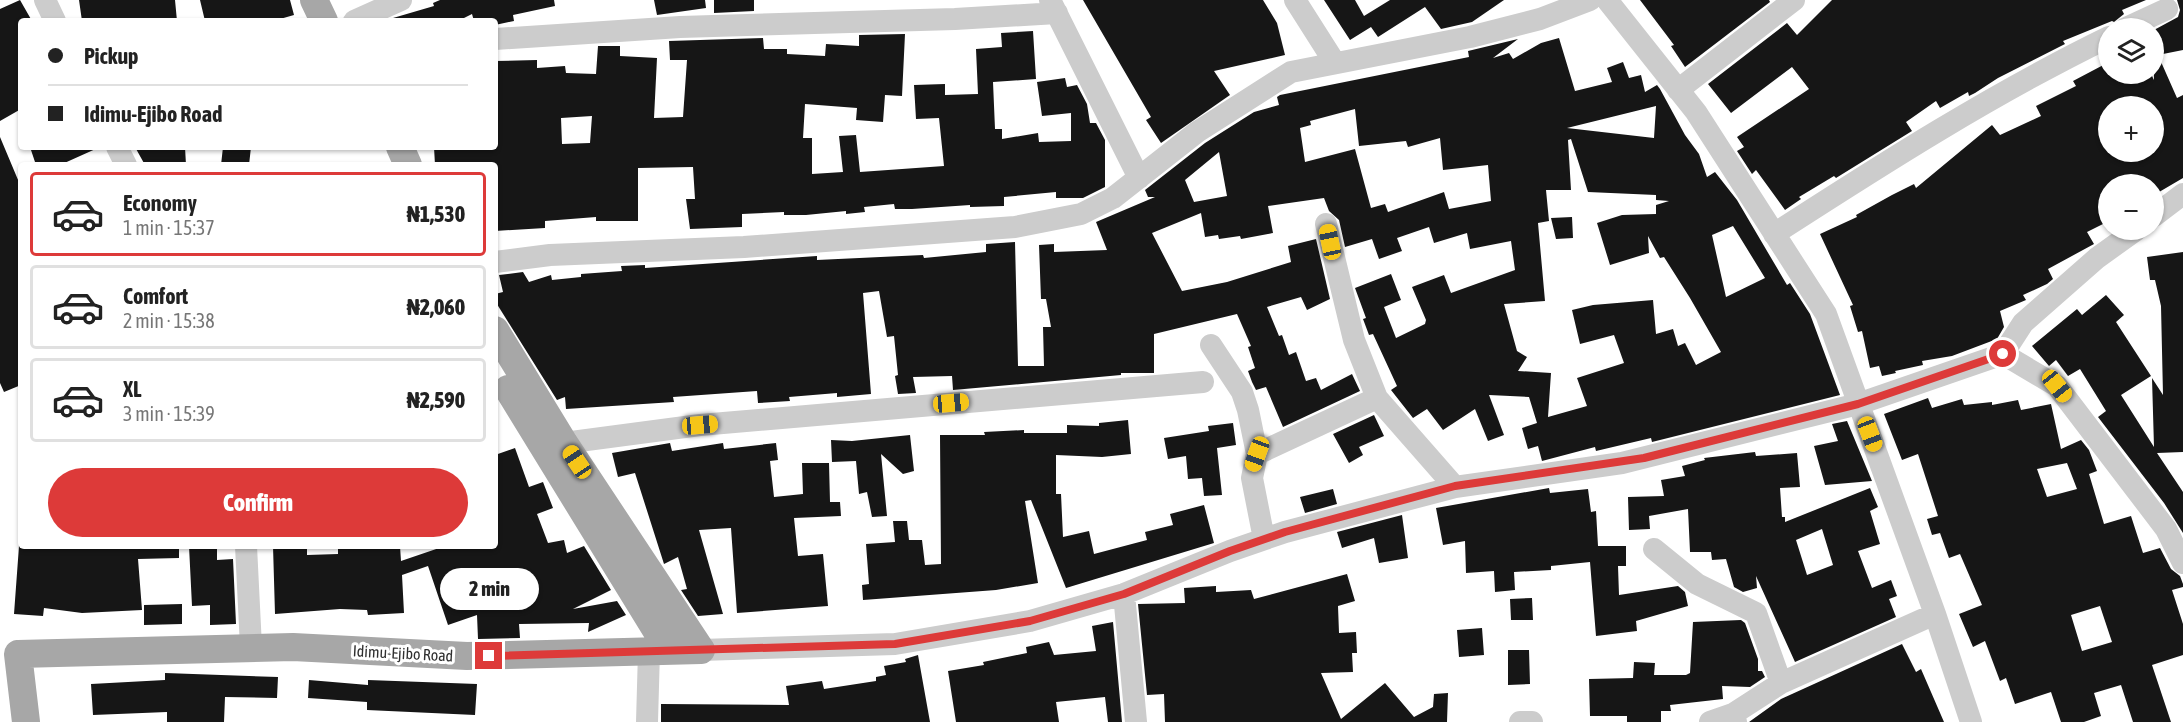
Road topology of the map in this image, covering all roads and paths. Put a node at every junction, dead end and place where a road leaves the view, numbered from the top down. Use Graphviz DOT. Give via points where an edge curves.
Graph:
graph roads {
  1 [pos="45,0"];
  2 [pos="314,0"];
  3 [pos="334,0"];
  4 [pos="401,0"];
  5 [pos="1295,0"];
  6 [pos="1590,0"];
  7 [pos="1607,0"];
  8 [pos="1794,0"];
  9 [pos="1053,7"];
  10 [pos="2167,9"];
  11 [pos="54,18"];
  12 [pos="323,18"];
  13 [pos="343,18"];
  14 [pos="361,18"];
  15 [pos="2148,18"];
  16 [pos="498,39"];
  17 [pos="2098,43"];
  18 [pos="1335,63"];
  19 [pos="1678,90"];
  20 [pos="1139,178"];
  21 [pos="2183,194"];
  22 [pos="2164,208"];
  23 [pos="1326,224"];
  24 [pos="1774,234"];
  25 [pos="2122,240"];
  26 [pos="498,262"];
  27 [pos="498,335"];
  28 [pos="1211,345"];
  29 [pos="2003,354"];
  30 [pos="498,373"];
  31 [pos="1203,382"];
  32 [pos="1377,398"];
  33 [pos="1858,404"];
  34 [pos="564,444"];
  35 [pos="1257,454"];
  36 [pos="1455,486"];
  37 [pos="1264,539"];
  38 [pos="246,549"];
  39 [pos="1654,549"];
  40 [pos="2183,563"];
  41 [pos="1124,594"];
  42 [pos="1935,614"];
  43 [pos="251,648"];
  44 [pos="701,650"];
  45 [pos="659,651"];
  46 [pos="9,655"];
  47 [pos="1781,683"];
  48 [pos="1734,718"];
  49 [pos="26,722"];
  50 [pos="647,722"];
  51 [pos="1136,722"];
  52 [pos="1520,722"];
  53 [pos="1533,722"];
  54 [pos="1710,722"];
  55 [pos="1971,722"];
  1 -- 11 [label="street"];
  2 -- 12 [label="main road"];
  3 -- 13 [label="main road"];
  4 -- 14 [label="street"];
  5 -- 18 [label="street"];
  6 -- 18 [label="street" via="1540,19 1470,37"];
  7 -- 19 [label="street"];
  8 -- 19 [label="street"];
  9 -- 16 [label="street" via="955,19 680,27"];
  9 -- 20 [label="street"];
  10 -- 15 [label="street"];
  17 -- 24 [label="street" via="1932,132"];
  18 -- 20 [label="street" via="1291,72 1197,132"];
  19 -- 24 [label="street"];
  20 -- 26 [label="street" via="1113,198 1081,214 1016,227 744,247 550,255"];
  21 -- 22 [label="street"];
  23 -- 32 [label="street" via="1354,340"];
  24 -- 33 [label="street" via="1826,314"];
  25 -- 29 [label="street" via="2023,323"];
  27 -- 34 [label="main road"];
  28 -- 35 [label="street" via="1242,392"];
  29 -- 33 [label="street"];
  29 -- 40 [label="street" via="2057,386 2166,529"];
  30 -- 45 [label="main road"];
  31 -- 34 [label="street" via="700,425"];
  32 -- 35 [label="street"];
  32 -- 36 [label="street"];
  33 -- 36 [label="street" via="1622,463"];
  33 -- 42 [label="street"];
  34 -- 44 [label="main road"];
  35 -- 37 [label="street" via="1252,478"];
  36 -- 37 [label="street"];
  37 -- 41 [label="street"];
  38 -- 43 [label="street"];
  39 -- 47 [label="street" via="1697,584 1756,613"];
  41 -- 44 [label="street" via="1030,621 895,644"];
  41 -- 51 [label="street"];
  42 -- 47 [label="street"];
  42 -- 55 [label="street"];
  43 -- 45 [label="main road, Idimu-Ejibo Road" via="467,656"];
  43 -- 46 [label="main road, Idimu-Ejibo Road"];
  44 -- 45 [label="main road, Idimu-Ejibo Road"];
  45 -- 50 [label="street"];
  46 -- 49 [label="main road, Idimu-Ejibo Road"];
  47 -- 48 [label="street"];
  48 -- 54 [label="street"];
  52 -- 53 [label="street"];
}
